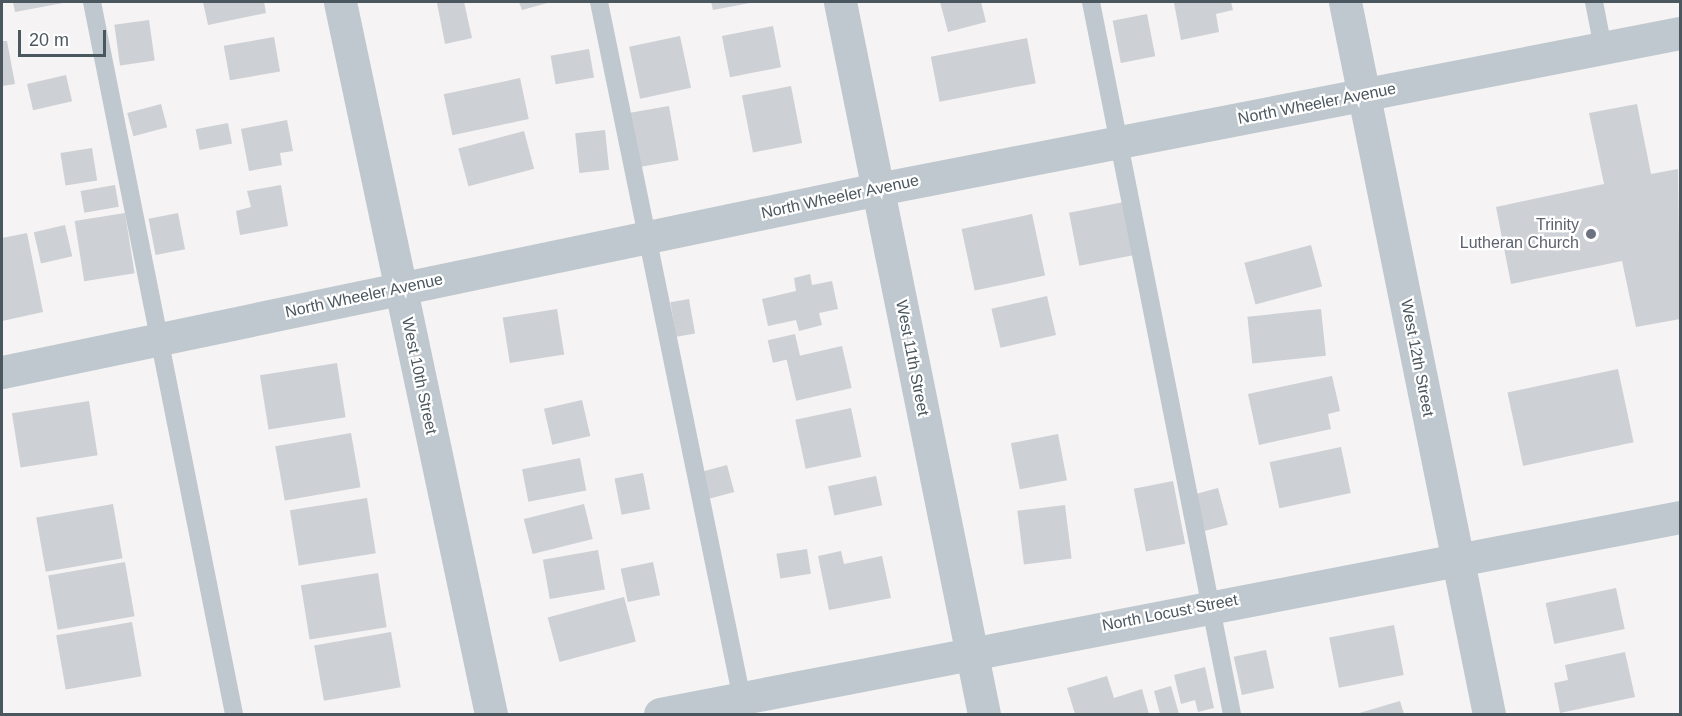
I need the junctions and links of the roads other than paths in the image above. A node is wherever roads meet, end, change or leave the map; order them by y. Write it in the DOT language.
graph roads {
  1 [pos="92,2"];
  2 [pos="340,2"];
  3 [pos="599,2"];
  4 [pos="840,2"];
  5 [pos="1091,2"];
  6 [pos="1345,2"];
  7 [pos="1594,2"];
  8 [pos="1680,33"];
  9 [pos="1603,48"];
  10 [pos="1364,94"];
  11 [pos="1119,142"];
  12 [pos="878,189"];
  13 [pos="647,237"];
  14 [pos="401,288"];
  15 [pos="163,338"];
  16 [pos="2,372"];
  17 [pos="1680,517"];
  18 [pos="1457,556"];
  19 [pos="1209,605"];
  20 [pos="971,652"];
  21 [pos="743,706"];
  22 [pos="234,714"];
  23 [pos="491,714"];
  24 [pos="660,714"];
  25 [pos="984,714"];
  26 [pos="1232,714"];
  27 [pos="1489,714"];
  1 -- 15 [label="lane"];
  2 -- 14 [label="street, West 10th Street"];
  3 -- 13 [label="lane"];
  4 -- 12 [label="street, West 11th Street"];
  5 -- 11 [label="lane"];
  6 -- 10 [label="street, West 12th Street"];
  7 -- 9 [label="lane"];
  8 -- 9 [label="street, North Wheeler Avenue"];
  9 -- 10 [label="street, North Wheeler Avenue"];
  10 -- 11 [label="street, North Wheeler Avenue"];
  10 -- 18 [label="street, West 12th Street"];
  11 -- 12 [label="street, North Wheeler Avenue"];
  11 -- 19 [label="lane"];
  12 -- 13 [label="street, North Wheeler Avenue"];
  12 -- 20 [label="street, West 11th Street"];
  13 -- 14 [label="street, North Wheeler Avenue"];
  13 -- 21 [label="lane"];
  14 -- 15 [label="street, North Wheeler Avenue"];
  14 -- 23 [label="street, West 10th Street"];
  15 -- 16 [label="street, North Wheeler Avenue"];
  15 -- 22 [label="lane"];
  17 -- 18 [label="street, North Locust Street"];
  18 -- 19 [label="street, North Locust Street"];
  18 -- 27 [label="street, West 12th Street"];
  19 -- 20 [label="street, North Locust Street"];
  19 -- 26 [label="lane"];
  20 -- 21 [label="street, North Locust Street"];
  20 -- 25 [label="street, West 11th Street"];
  21 -- 24 [label="street, North Locust Street"];
}
